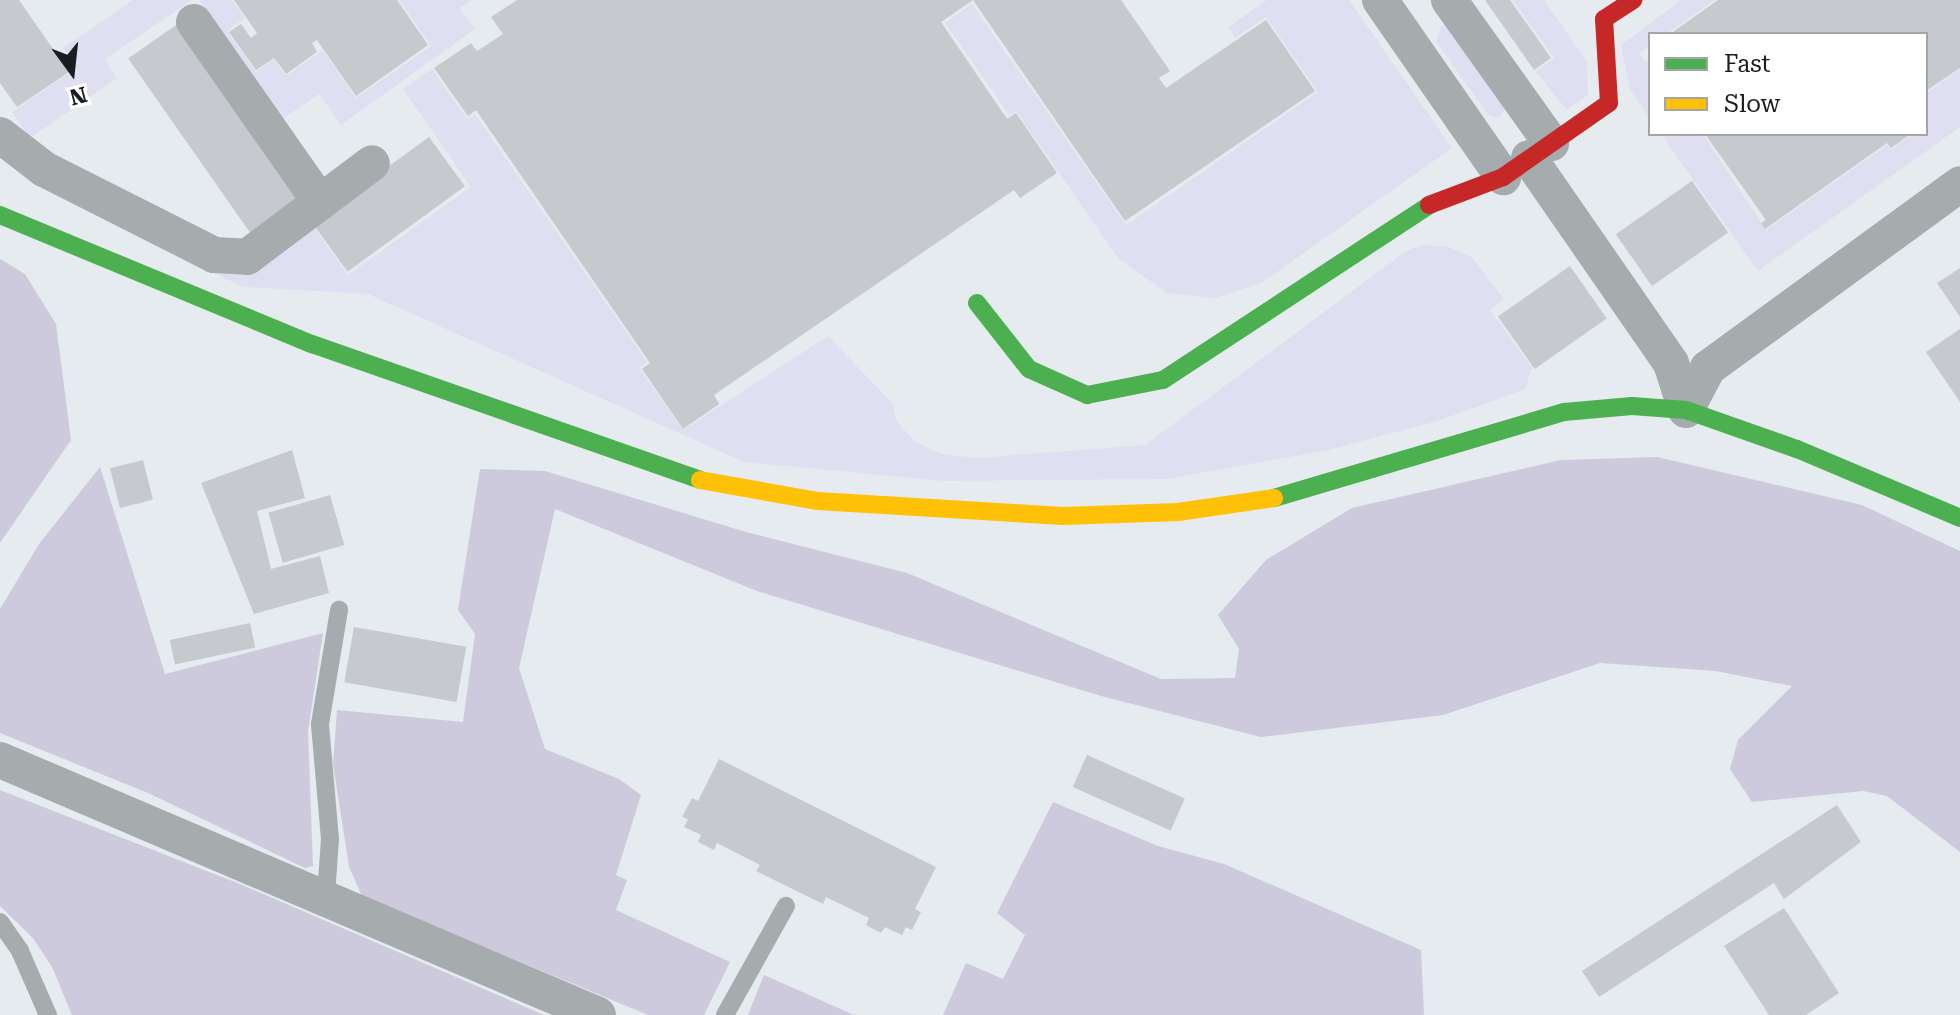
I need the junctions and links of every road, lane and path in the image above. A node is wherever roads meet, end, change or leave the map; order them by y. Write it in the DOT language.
graph roads {
  1 [pos="1380,0"];
  2 [pos="1450,2"];
  3 [pos="1609,6"];
  4 [pos="194,22"];
  5 [pos="1404,34"];
  6 [pos="0,135"];
  7 [pos="1528,159"];
  8 [pos="372,163"];
  9 [pos="1960,184"];
  10 [pos="320,202"];
  11 [pos="0,215"];
  12 [pos="977,303"];
  13 [pos="1671,363"];
  14 [pos="1708,368"];
  15 [pos="1686,410"];
  16 [pos="1960,518"];
  17 [pos="339,610"];
  18 [pos="0,760"];
  19 [pos="326,896"];
  20 [pos="786,906"];
  21 [pos="0,922"];
  22 [pos="48,1015"];
  23 [pos="598,1015"];
  24 [pos="725,1015"];
  1 -- 5 [label="street"];
  2 -- 5 [label="street"];
  2 -- 7 [label="street"];
  3 -- 7 [label="street"];
  4 -- 10 [label="street"];
  5 -- 7 [label="street"];
  6 -- 10 [label="street"];
  7 -- 12 [label="street"];
  7 -- 13 [label="street"];
  8 -- 10 [label="street"];
  9 -- 14 [label="street"];
  11 -- 15 [label="street"];
  13 -- 14 [label="street"];
  13 -- 15 [label="street"];
  14 -- 15 [label="street"];
  15 -- 16 [label="street"];
  17 -- 19 [label="lane"];
  18 -- 19 [label="street"];
  19 -- 23 [label="street"];
  20 -- 24 [label="lane"];
  21 -- 22 [label="lane"];
}
